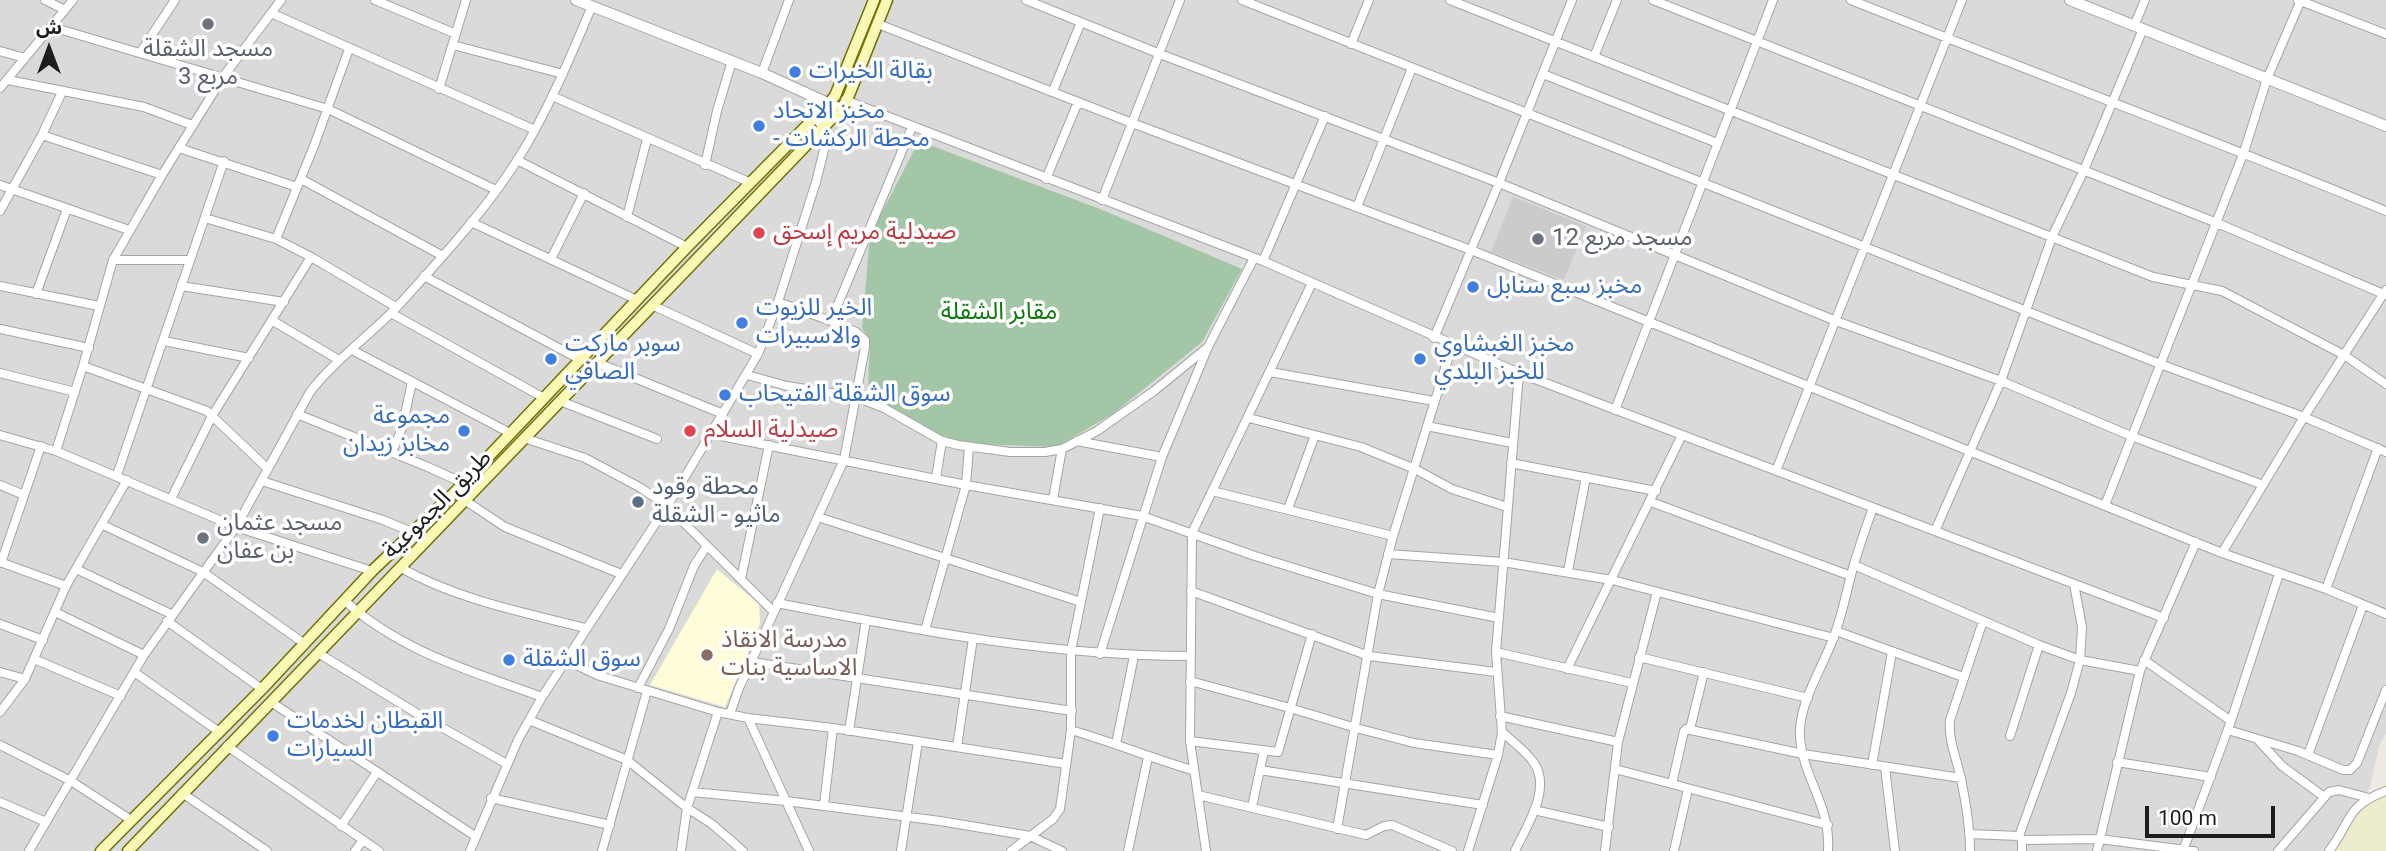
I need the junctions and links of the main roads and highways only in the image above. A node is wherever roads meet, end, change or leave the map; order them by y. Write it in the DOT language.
graph roads {
  1 [pos="874,0"];
  2 [pos="887,0"];
  3 [pos="101,851"];
  4 [pos="128,851"];
  1 -- 3 [label="main road, طريق الجموعية"];
  2 -- 4 [label="main road, طريق الجموعية"];
}
